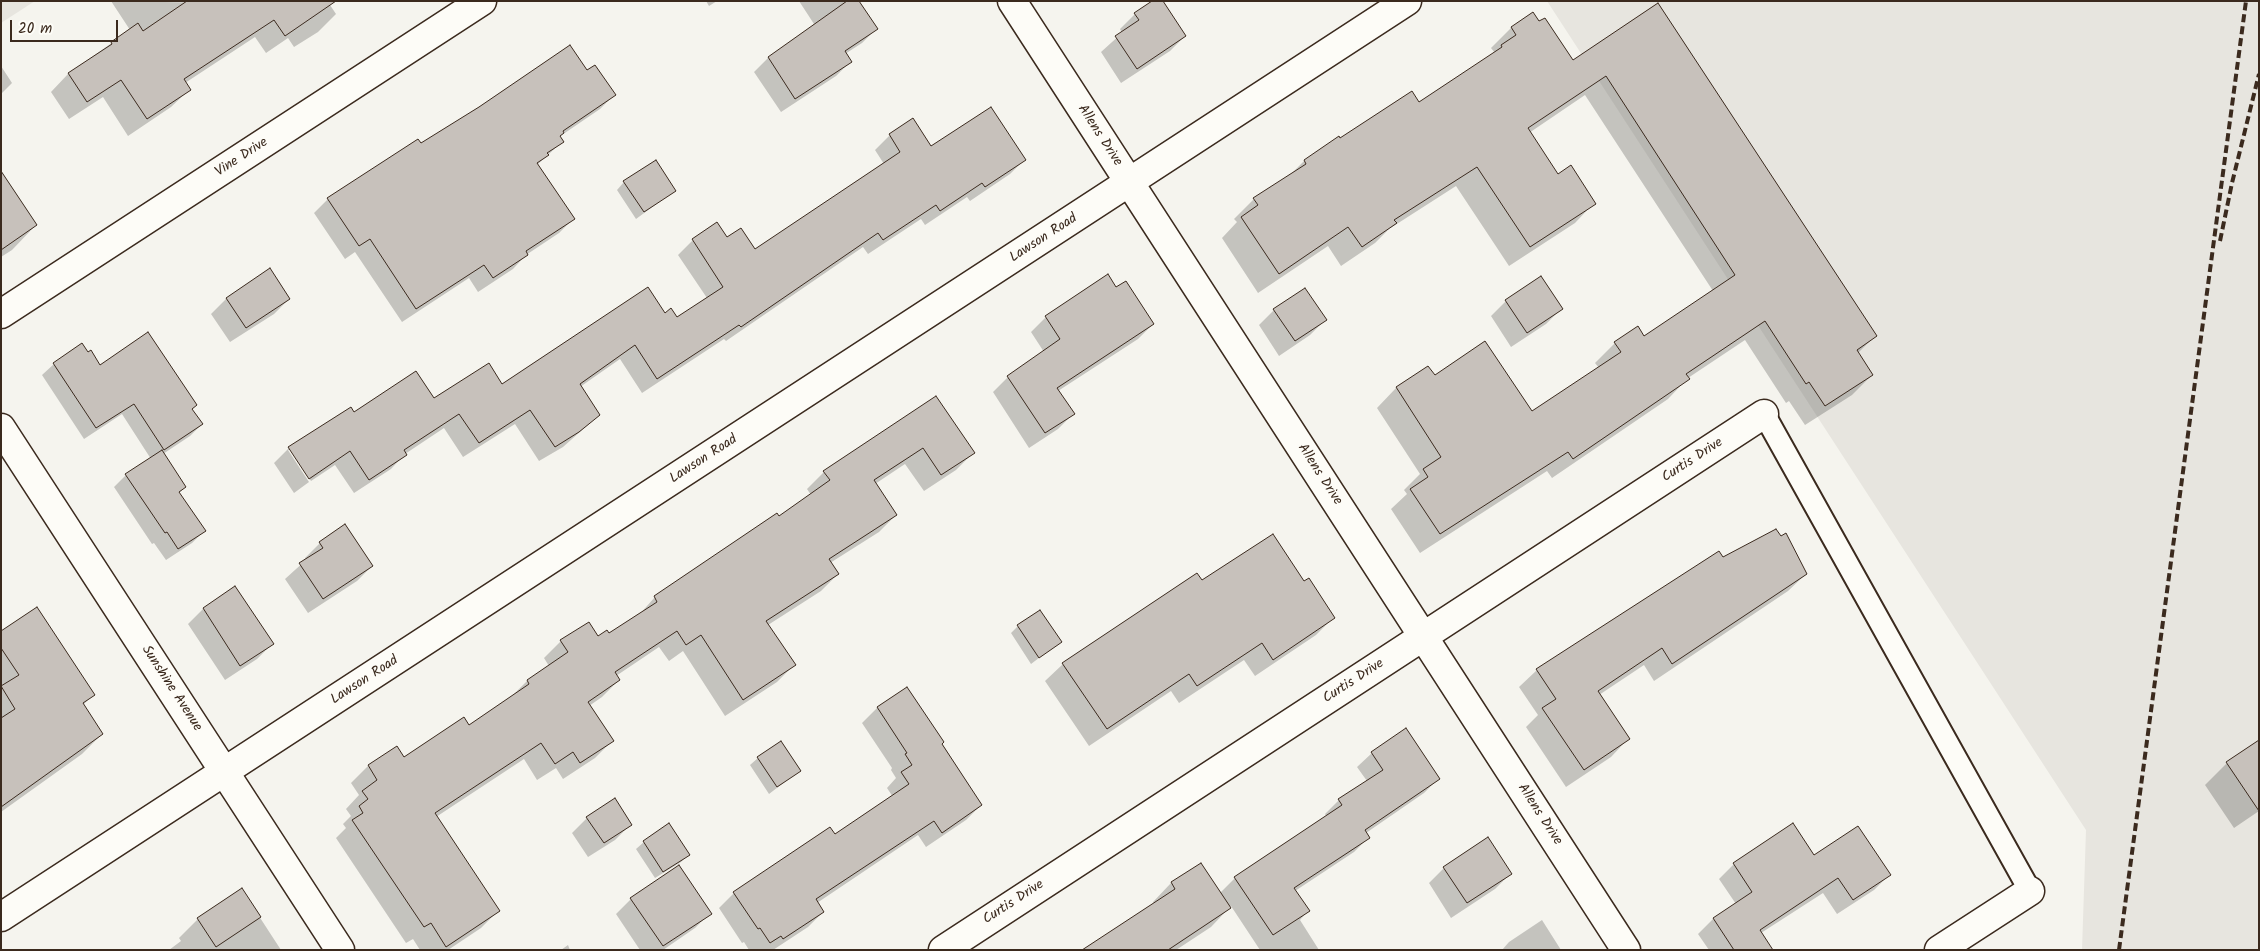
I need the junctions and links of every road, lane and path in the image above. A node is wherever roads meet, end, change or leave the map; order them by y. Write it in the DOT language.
graph roads {
  1 [pos="482,1"];
  2 [pos="1012,1"];
  3 [pos="1407,1"];
  4 [pos="1130,183"];
  5 [pos="1,314"];
  6 [pos="1764,414"];
  7 [pos="1,428"];
  8 [pos="1424,636"];
  9 [pos="224,772"];
  10 [pos="2030,891"];
  11 [pos="1,917"];
  12 [pos="340,950"];
  13 [pos="943,950"];
  14 [pos="1626,950"];
  15 [pos="1939,950"];
  1 -- 5 [label="street, Vine Drive"];
  2 -- 4 [label="street, Allens Drive"];
  3 -- 4 [label="street, Lawson Road"];
  4 -- 8 [label="street, Allens Drive"];
  4 -- 9 [label="street, Lawson Road"];
  6 -- 8 [label="street, Curtis Drive"];
  6 -- 10 [label="lane"];
  7 -- 9 [label="street, Sunshine Avenue"];
  8 -- 13 [label="street, Curtis Drive"];
  8 -- 14 [label="street, Allens Drive"];
  9 -- 11 [label="street, Lawson Road"];
  9 -- 12 [label="street, Sunshine Avenue"];
  10 -- 15 [label="street"];
}
